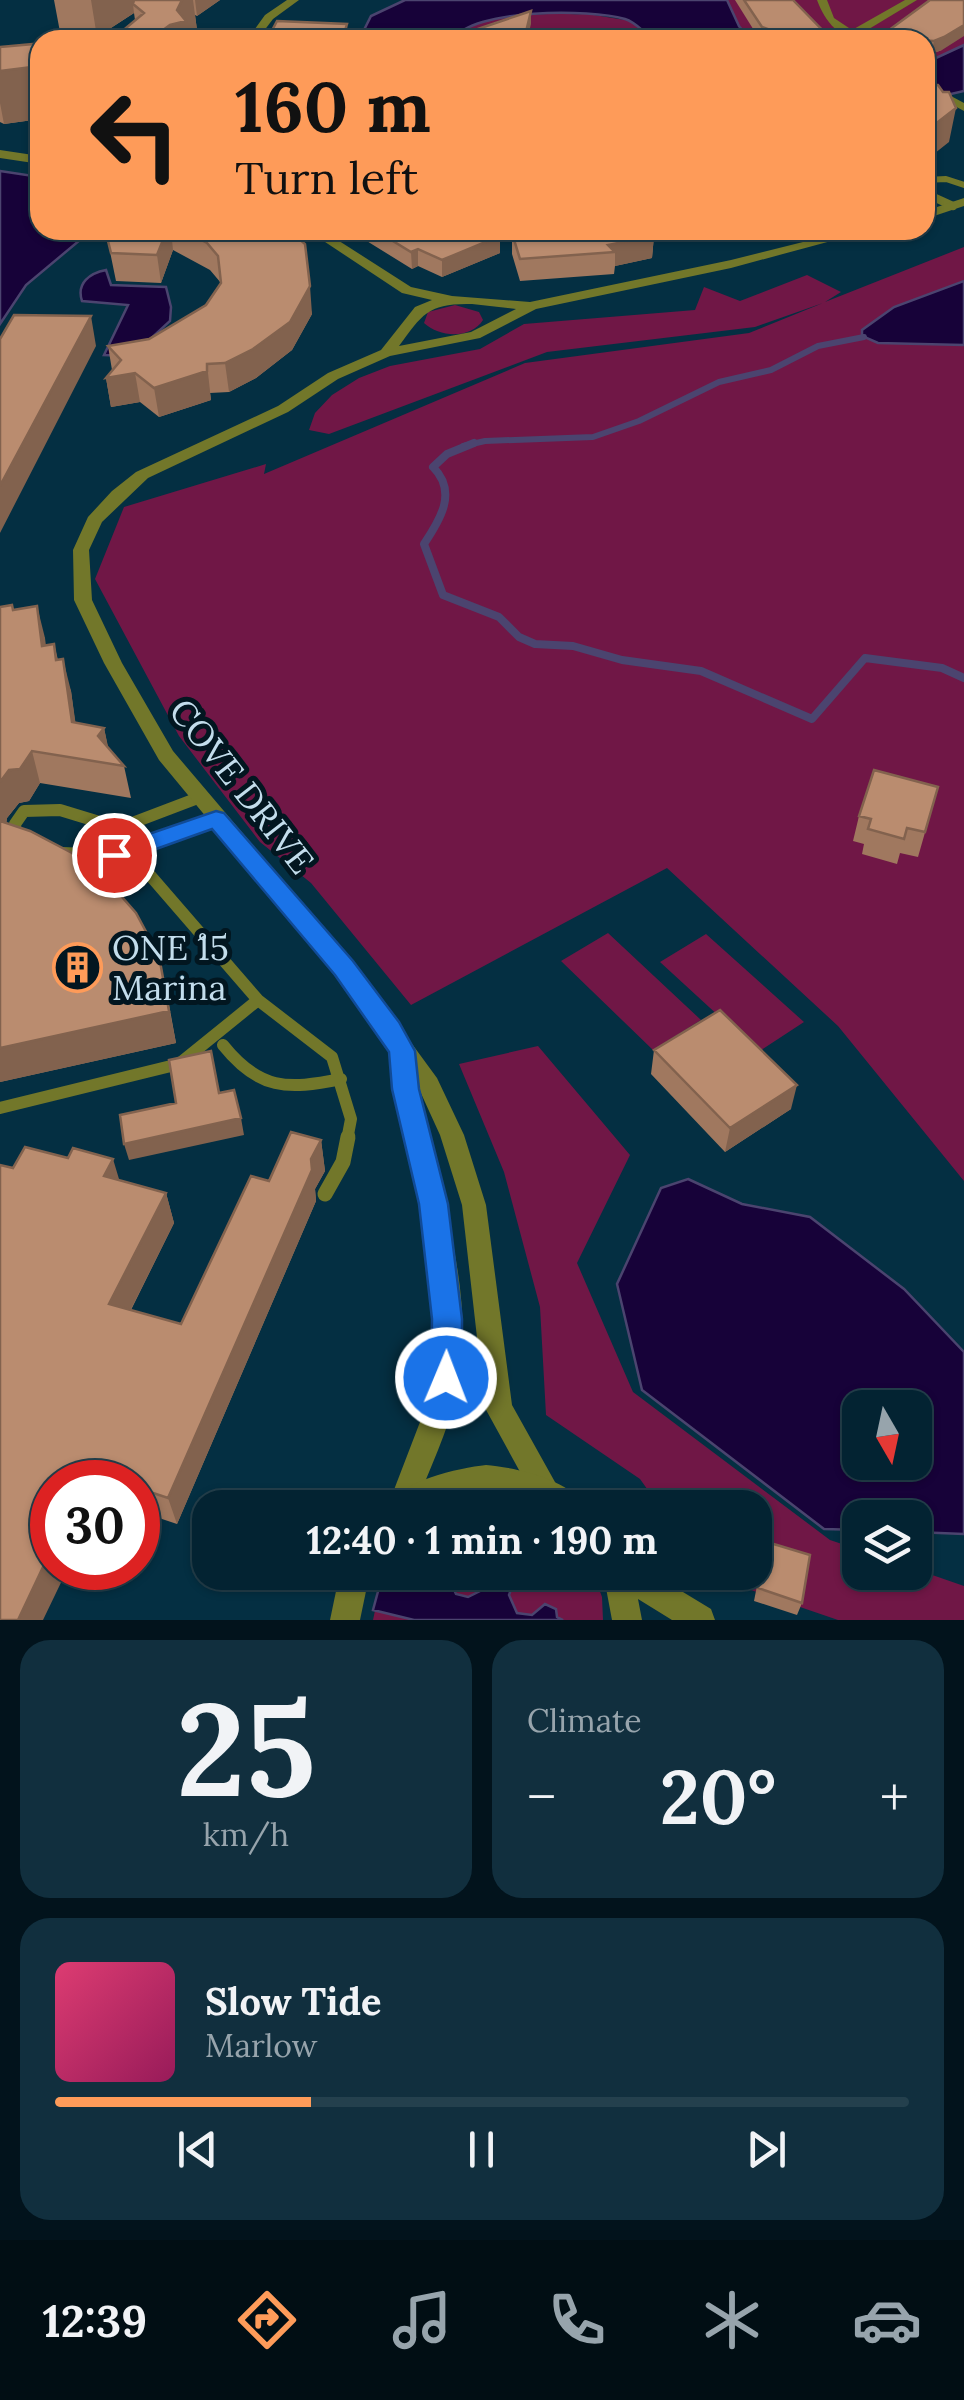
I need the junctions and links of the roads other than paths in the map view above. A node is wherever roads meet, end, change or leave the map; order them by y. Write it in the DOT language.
graph roads {
  1 [pos="294,0"];
  2 [pos="822,0"];
  3 [pos="912,0"];
  4 [pos="260,30"];
  5 [pos="845,30"];
  6 [pos="867,30"];
  7 [pos="935,91"];
  8 [pos="964,107"];
  9 [pos="0,154"];
  10 [pos="30,158"];
  11 [pos="935,180"];
  12 [pos="964,185"];
  13 [pos="328,240"];
  14 [pos="826,240"];
  15 [pos="406,290"];
  16 [pos="449,300"];
  17 [pos="475,302"];
  18 [pos="532,306"];
  19 [pos="414,317"];
  20 [pos="485,330"];
  21 [pos="448,338"];
  22 [pos="386,353"];
  23 [pos="198,798"];
  24 [pos="216,819"];
  25 [pos="30,847"];
  26 [pos="45,850"];
  27 [pos="129,850"];
  28 [pos="258,1000"];
  29 [pos="223,1045"];
  30 [pos="402,1051"];
  31 [pos="341,1079"];
  32 [pos="0,1108"];
  33 [pos="325,1194"];
  34 [pos="407,1490"];
  35 [pos="431,1490"];
  36 [pos="543,1490"];
  37 [pos="545,1490"];
  38 [pos="351,1590"];
  39 [pos="623,1590"];
  40 [pos="650,1590"];
  41 [pos="345,1620"];
  42 [pos="628,1620"];
  43 [pos="700,1620"];
  1 -- 4 [label="street"];
  2 -- 5 [label="street"];
  3 -- 6 [label="street"];
  7 -- 8 [label="street"];
  9 -- 10 [label="street"];
  11 -- 12 [label="lane"];
  13 -- 15 [label="street"];
  14 -- 18 [label="street, COVE DRIVE"];
  15 -- 16 [label="street"];
  15 -- 19 [label="street"];
  16 -- 17 [label="street, COVE DRIVE"];
  16 -- 19 [label="street, COVE DRIVE"];
  17 -- 18 [label="street, COVE DRIVE"];
  17 -- 20 [label="street"];
  18 -- 20 [label="street, COVE DRIVE"];
  19 -- 21 [label="street"];
  19 -- 22 [label="street, COVE DRIVE"];
  20 -- 21 [label="street, COVE DRIVE"];
  21 -- 22 [label="street, COVE DRIVE"];
  22 -- 23 [label="street, COVE DRIVE"];
  23 -- 24 [label="street, COVE DRIVE"];
  23 -- 25 [label="lane"];
  24 -- 27 [label="lane"];
  24 -- 30 [label="street, COVE DRIVE"];
  26 -- 27 [label="lane"];
  27 -- 28 [label="lane"];
  28 -- 31 [label="lane"];
  28 -- 32 [label="lane"];
  29 -- 31 [label="lane"];
  30 -- 34 [label="street, COVE DRIVE"];
  30 -- 37 [label="street, COVE DRIVE"];
  31 -- 33 [label="lane"];
  35 -- 36 [label="street"];
  38 -- 41 [label="street"];
  39 -- 42 [label="street"];
  40 -- 43 [label="street"];
}
